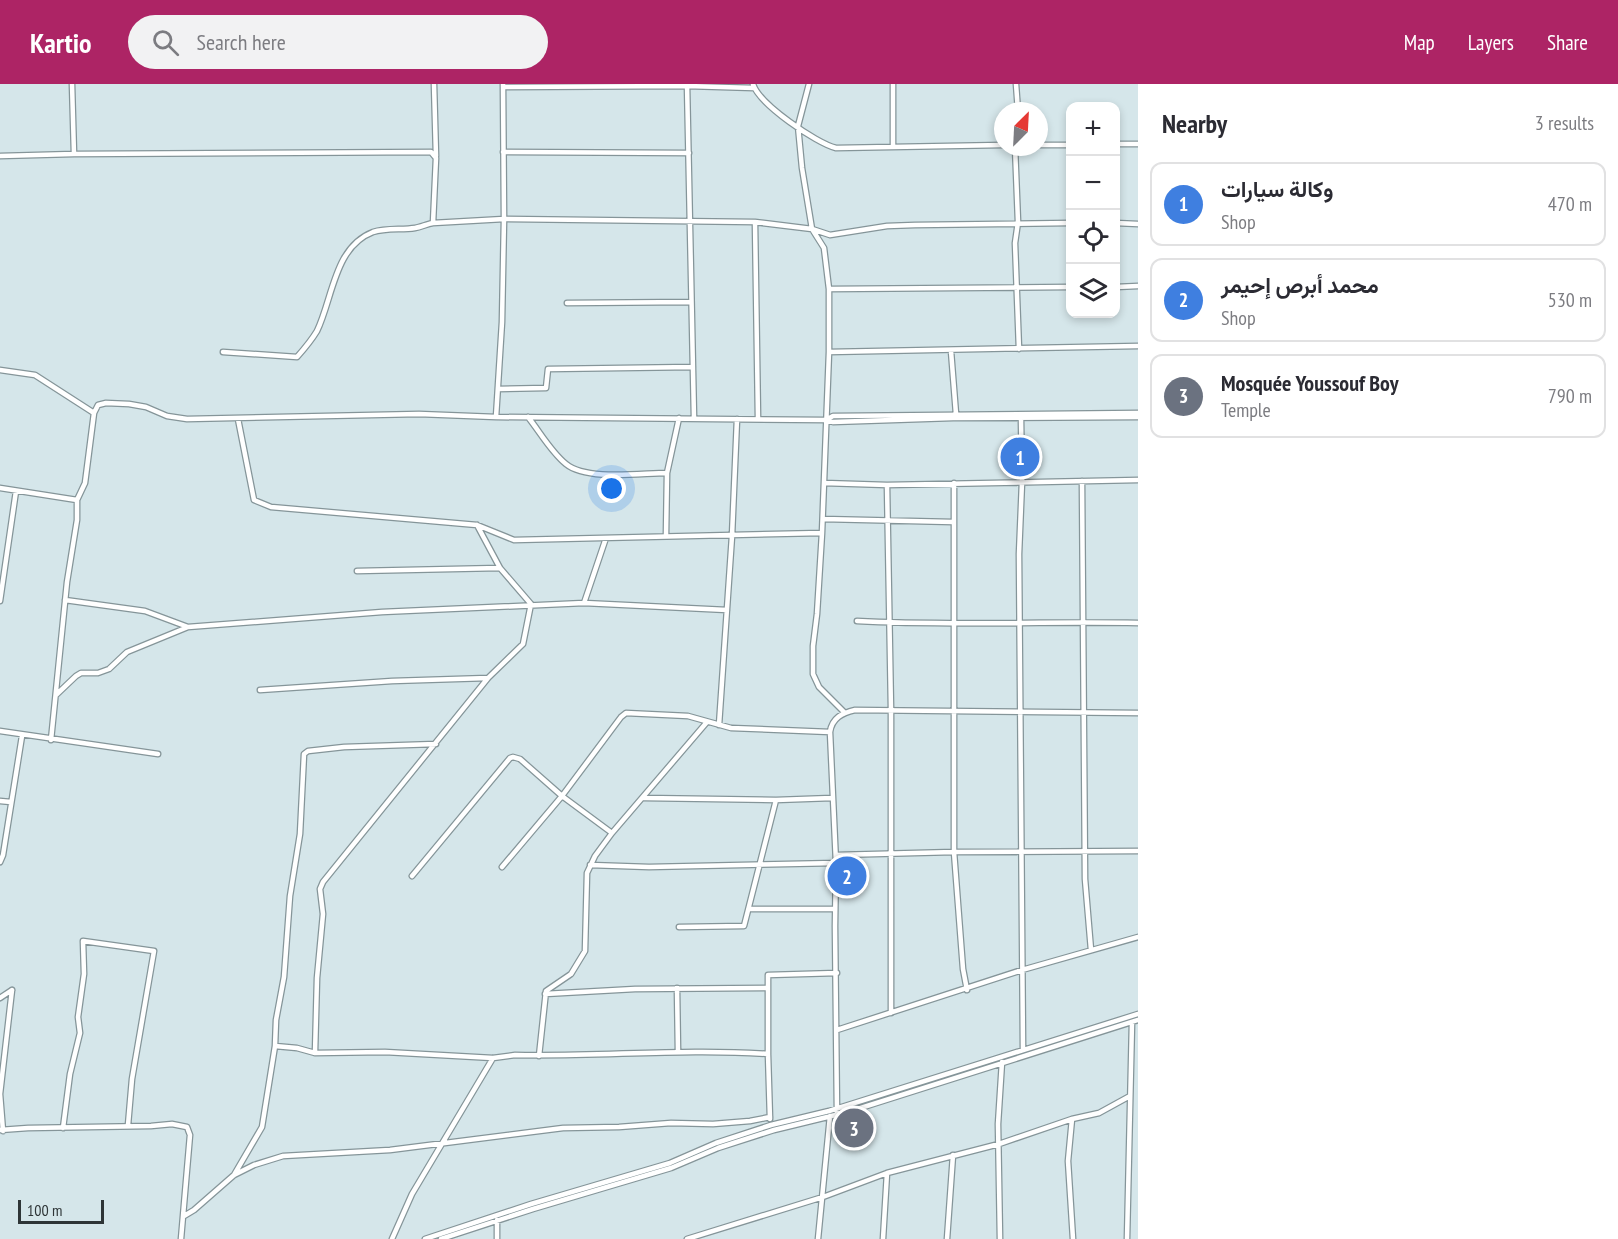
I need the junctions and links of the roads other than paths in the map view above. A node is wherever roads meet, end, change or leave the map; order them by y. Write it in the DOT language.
graph roads {
  1 [pos="72,84"];
  2 [pos="435,84"];
  3 [pos="809,84"];
  4 [pos="893,84"];
  5 [pos="1017,84"];
  6 [pos="687,85"];
  7 [pos="503,86"];
  8 [pos="754,86"];
  9 [pos="1018,102"];
  10 [pos="798,126"];
  11 [pos="1120,144"];
  12 [pos="1138,144"];
  13 [pos="994,145"];
  14 [pos="1048,145"];
  15 [pos="1066,145"];
  16 [pos="893,146"];
  17 [pos="504,152"];
  18 [pos="688,153"];
  19 [pos="74,154"];
  20 [pos="0,156"];
  21 [pos="1015,156"];
  22 [pos="436,158"];
  23 [pos="504,219"];
  24 [pos="689,222"];
  25 [pos="755,222"];
  26 [pos="1018,222"];
  27 [pos="433,223"];
  28 [pos="1066,223"];
  29 [pos="1120,223"];
  30 [pos="1138,224"];
  31 [pos="812,229"];
  32 [pos="1138,286"];
  33 [pos="1066,287"];
  34 [pos="1120,287"];
  35 [pos="1017,288"];
  36 [pos="829,289"];
  37 [pos="691,302"];
  38 [pos="567,303"];
  39 [pos="1138,345"];
  40 [pos="1019,349"];
  41 [pos="951,351"];
  42 [pos="223,352"];
  43 [pos="829,352"];
  44 [pos="693,367"];
  45 [pos="0,370"];
  46 [pos="498,389"];
  47 [pos="94,413"];
  48 [pos="956,414"];
  49 [pos="1138,415"];
  50 [pos="496,417"];
  51 [pos="528,417"];
  52 [pos="679,418"];
  53 [pos="694,418"];
  54 [pos="736,418"];
  55 [pos="1021,418"];
  56 [pos="238,419"];
  57 [pos="758,419"];
  58 [pos="826,420"];
  59 [pos="667,473"];
  60 [pos="1138,480"];
  61 [pos="1082,481"];
  62 [pos="1022,482"];
  63 [pos="824,483"];
  64 [pos="954,483"];
  65 [pos="887,485"];
  66 [pos="0,488"];
  67 [pos="16,491"];
  68 [pos="77,500"];
  69 [pos="822,519"];
  70 [pos="888,520"];
  71 [pos="953,522"];
  72 [pos="477,525"];
  73 [pos="822,533"];
  74 [pos="666,536"];
  75 [pos="732,536"];
  76 [pos="606,538"];
  77 [pos="500,568"];
  78 [pos="357,572"];
  79 [pos="0,600"];
  80 [pos="65,600"];
  81 [pos="584,603"];
  82 [pos="531,604"];
  83 [pos="727,610"];
  84 [pos="857,621"];
  85 [pos="1082,621"];
  86 [pos="1020,622"];
  87 [pos="890,623"];
  88 [pos="953,623"];
  89 [pos="1138,623"];
  90 [pos="188,627"];
  91 [pos="488,678"];
  92 [pos="261,690"];
  93 [pos="56,695"];
  94 [pos="891,710"];
  95 [pos="953,711"];
  96 [pos="844,712"];
  97 [pos="1021,712"];
  98 [pos="1085,712"];
  99 [pos="1138,713"];
  100 [pos="707,722"];
  101 [pos="719,725"];
  102 [pos="0,731"];
  103 [pos="830,732"];
  104 [pos="22,736"];
  105 [pos="51,740"];
  106 [pos="436,744"];
  107 [pos="158,754"];
  108 [pos="562,796"];
  109 [pos="644,798"];
  110 [pos="832,798"];
  111 [pos="776,800"];
  112 [pos="0,801"];
  113 [pos="10,802"];
  114 [pos="612,833"];
  115 [pos="1086,851"];
  116 [pos="1138,851"];
  117 [pos="954,852"];
  118 [pos="1022,852"];
  119 [pos="890,853"];
  120 [pos="836,855"];
  121 [pos="0,862"];
  122 [pos="761,863"];
  123 [pos="836,863"];
  124 [pos="590,865"];
  125 [pos="502,867"];
  126 [pos="411,876"];
  127 [pos="749,909"];
  128 [pos="835,909"];
  129 [pos="679,927"];
  130 [pos="1138,937"];
  131 [pos="1091,950"];
  132 [pos="1022,970"];
  133 [pos="837,973"];
  134 [pos="676,988"];
  135 [pos="767,988"];
  136 [pos="967,990"];
  137 [pos="545,994"];
  138 [pos="0,998"];
  139 [pos="891,1013"];
  140 [pos="1138,1014"];
  141 [pos="1138,1020"];
  142 [pos="1132,1022"];
  143 [pos="837,1030"];
  144 [pos="275,1046"];
  145 [pos="1023,1050"];
  146 [pos="678,1052"];
  147 [pos="315,1053"];
  148 [pos="768,1054"];
  149 [pos="539,1056"];
  150 [pos="493,1058"];
  151 [pos="1002,1062"];
  152 [pos="1130,1095"];
  153 [pos="837,1112"];
  154 [pos="830,1116"];
  155 [pos="770,1117"];
  156 [pos="1072,1119"];
  157 [pos="128,1125"];
  158 [pos="771,1125"];
  159 [pos="63,1128"];
  160 [pos="2,1131"];
  161 [pos="441,1142"];
  162 [pos="999,1144"];
  163 [pos="953,1155"];
  164 [pos="887,1173"];
  165 [pos="234,1175"];
  166 [pos="823,1197"];
  167 [pos="184,1216"];
  168 [pos="497,1220"];
  169 [pos="695,1238"];
  170 [pos="182,1239"];
  171 [pos="392,1239"];
  172 [pos="424,1239"];
  173 [pos="441,1239"];
  174 [pos="496,1239"];
  175 [pos="687,1239"];
  176 [pos="818,1239"];
  177 [pos="883,1239"];
  178 [pos="947,1239"];
  179 [pos="999,1239"];
  180 [pos="1072,1239"];
  181 [pos="1127,1239"];
  1 -- 19 [label="street"];
  2 -- 22 [label="street"];
  3 -- 10 [label="street"];
  4 -- 16 [label="street"];
  5 -- 9 [label="street"];
  6 -- 7 [label="street"];
  6 -- 8 [label="street"];
  6 -- 18 [label="street"];
  7 -- 17 [label="street"];
  8 -- 10 [label="street"];
  10 -- 16 [label="street"];
  10 -- 31 [label="street"];
  11 -- 12 [label="street"];
  13 -- 16 [label="street"];
  14 -- 15 [label="street"];
  17 -- 18 [label="street"];
  17 -- 23 [label="street"];
  18 -- 24 [label="street"];
  19 -- 20 [label="street"];
  19 -- 22 [label="street"];
  21 -- 26 [label="street"];
  22 -- 27 [label="street"];
  23 -- 24 [label="street"];
  23 -- 27 [label="street"];
  23 -- 46 [label="street"];
  24 -- 25 [label="street"];
  24 -- 37 [label="street"];
  25 -- 31 [label="street"];
  25 -- 57 [label="street"];
  26 -- 28 [label="street"];
  26 -- 31 [label="street"];
  26 -- 35 [label="street"];
  27 -- 42 [label="street"];
  29 -- 30 [label="street"];
  31 -- 36 [label="street"];
  32 -- 34 [label="street"];
  33 -- 35 [label="street"];
  35 -- 36 [label="street"];
  35 -- 40 [label="street"];
  36 -- 43 [label="street"];
  37 -- 38 [label="street"];
  37 -- 44 [label="street"];
  39 -- 40 [label="street"];
  40 -- 41 [label="street"];
  41 -- 43 [label="street"];
  41 -- 48 [label="street"];
  43 -- 58 [label="street"];
  44 -- 46 [label="street"];
  44 -- 53 [label="street"];
  45 -- 47 [label="street"];
  46 -- 50 [label="street"];
  47 -- 56 [label="street"];
  47 -- 68 [label="street"];
  48 -- 49 [label="street"];
  48 -- 58 [label="street"];
  49 -- 55 [label="street"];
  50 -- 51 [label="street"];
  50 -- 56 [label="street"];
  51 -- 52 [label="street"];
  51 -- 59 [label="street"];
  52 -- 53 [label="street"];
  52 -- 59 [label="street"];
  53 -- 54 [label="street"];
  54 -- 57 [label="street"];
  54 -- 75 [label="street"];
  55 -- 58 [label="street"];
  55 -- 62 [label="street"];
  56 -- 72 [label="street"];
  57 -- 58 [label="street"];
  58 -- 63 [label="street"];
  59 -- 74 [label="street"];
  60 -- 61 [label="street"];
  61 -- 62 [label="street"];
  61 -- 85 [label="street"];
  62 -- 64 [label="street"];
  62 -- 86 [label="street"];
  63 -- 65 [label="street"];
  63 -- 69 [label="street"];
  64 -- 65 [label="street"];
  64 -- 71 [label="street"];
  65 -- 70 [label="street"];
  66 -- 67 [label="street"];
  67 -- 68 [label="street"];
  67 -- 79 [label="street"];
  68 -- 80 [label="street"];
  69 -- 70 [label="street"];
  69 -- 73 [label="street"];
  70 -- 71 [label="street"];
  70 -- 87 [label="street"];
  71 -- 88 [label="street"];
  72 -- 76 [label="street"];
  72 -- 77 [label="street"];
  73 -- 75 [label="street"];
  73 -- 96 [label="street"];
  74 -- 75 [label="street"];
  74 -- 76 [label="street"];
  75 -- 83 [label="street"];
  76 -- 81 [label="street"];
  77 -- 78 [label="street"];
  77 -- 82 [label="street"];
  80 -- 90 [label="street"];
  80 -- 93 [label="street"];
  81 -- 82 [label="street"];
  81 -- 83 [label="street"];
  82 -- 90 [label="street"];
  82 -- 91 [label="street"];
  83 -- 101 [label="street"];
  84 -- 87 [label="street"];
  85 -- 86 [label="street"];
  85 -- 89 [label="street"];
  85 -- 98 [label="street"];
  86 -- 88 [label="street"];
  86 -- 97 [label="street"];
  87 -- 88 [label="street"];
  87 -- 94 [label="street"];
  88 -- 95 [label="street"];
  90 -- 93 [label="street"];
  91 -- 92 [label="street"];
  91 -- 106 [label="street"];
  93 -- 105 [label="street"];
  94 -- 95 [label="street"];
  94 -- 96 [label="street"];
  94 -- 119 [label="street"];
  95 -- 97 [label="street"];
  95 -- 117 [label="street"];
  96 -- 103 [label="street"];
  97 -- 98 [label="street"];
  97 -- 118 [label="street"];
  98 -- 99 [label="street"];
  98 -- 115 [label="street"];
  100 -- 101 [label="street"];
  100 -- 108 [label="street"];
  100 -- 109 [label="street"];
  101 -- 103 [label="street"];
  102 -- 104 [label="street"];
  103 -- 110 [label="street"];
  104 -- 105 [label="street"];
  104 -- 113 [label="street"];
  105 -- 107 [label="street"];
  106 -- 144 [label="street"];
  106 -- 147 [label="street"];
  108 -- 114 [label="street"];
  108 -- 125 [label="street"];
  108 -- 126 [label="street"];
  109 -- 111 [label="street"];
  109 -- 114 [label="street"];
  110 -- 111 [label="street"];
  110 -- 120 [label="street"];
  111 -- 122 [label="street"];
  112 -- 113 [label="street"];
  113 -- 121 [label="street"];
  114 -- 124 [label="street"];
  115 -- 116 [label="street"];
  115 -- 118 [label="street"];
  115 -- 131 [label="street"];
  117 -- 118 [label="street"];
  117 -- 119 [label="street"];
  117 -- 136 [label="street"];
  118 -- 132 [label="street"];
  119 -- 120 [label="street"];
  119 -- 139 [label="street"];
  120 -- 123 [label="street"];
  122 -- 123 [label="street"];
  122 -- 124 [label="street"];
  122 -- 127 [label="street"];
  123 -- 128 [label="street"];
  124 -- 137 [label="street"];
  127 -- 128 [label="street"];
  127 -- 129 [label="street"];
  128 -- 133 [label="street"];
  130 -- 131 [label="street"];
  131 -- 132 [label="street"];
  132 -- 136 [label="street"];
  132 -- 145 [label="street"];
  133 -- 135 [label="street"];
  133 -- 143 [label="street"];
  134 -- 135 [label="street"];
  134 -- 137 [label="street"];
  134 -- 146 [label="street"];
  135 -- 148 [label="street"];
  136 -- 139 [label="street"];
  137 -- 149 [label="street"];
  138 -- 160 [label="street"];
  139 -- 143 [label="street"];
  140 -- 145 [label="street"];
  141 -- 142 [label="street"];
  142 -- 151 [label="street"];
  142 -- 152 [label="street"];
  143 -- 153 [label="street"];
  144 -- 147 [label="street"];
  144 -- 165 [label="street"];
  145 -- 153 [label="street"];
  146 -- 148 [label="street"];
  146 -- 149 [label="street"];
  147 -- 150 [label="street"];
  148 -- 155 [label="street"];
  149 -- 150 [label="street"];
  150 -- 161 [label="street"];
  151 -- 153 [label="street"];
  151 -- 162 [label="street"];
  152 -- 156 [label="street"];
  152 -- 181 [label="street"];
  153 -- 154 [label="street"];
  153 -- 158 [label="street"];
  154 -- 166 [label="street"];
  154 -- 168 [label="street"];
  155 -- 158 [label="street"];
  155 -- 161 [label="street"];
  156 -- 162 [label="street"];
  156 -- 180 [label="street"];
  157 -- 159 [label="street"];
  157 -- 159 [label="street"];
  157 -- 167 [label="street"];
  158 -- 172 [label="street"];
  159 -- 160 [label="street"];
  161 -- 165 [label="street"];
  161 -- 171 [label="street"];
  162 -- 163 [label="street"];
  162 -- 179 [label="street"];
  163 -- 164 [label="street"];
  163 -- 178 [label="street"];
  164 -- 166 [label="street"];
  164 -- 177 [label="street"];
  165 -- 167 [label="street"];
  166 -- 169 [label="street"];
  166 -- 176 [label="street"];
  167 -- 170 [label="street"];
  168 -- 173 [label="street"];
  168 -- 174 [label="street"];
  169 -- 175 [label="street"];
}
